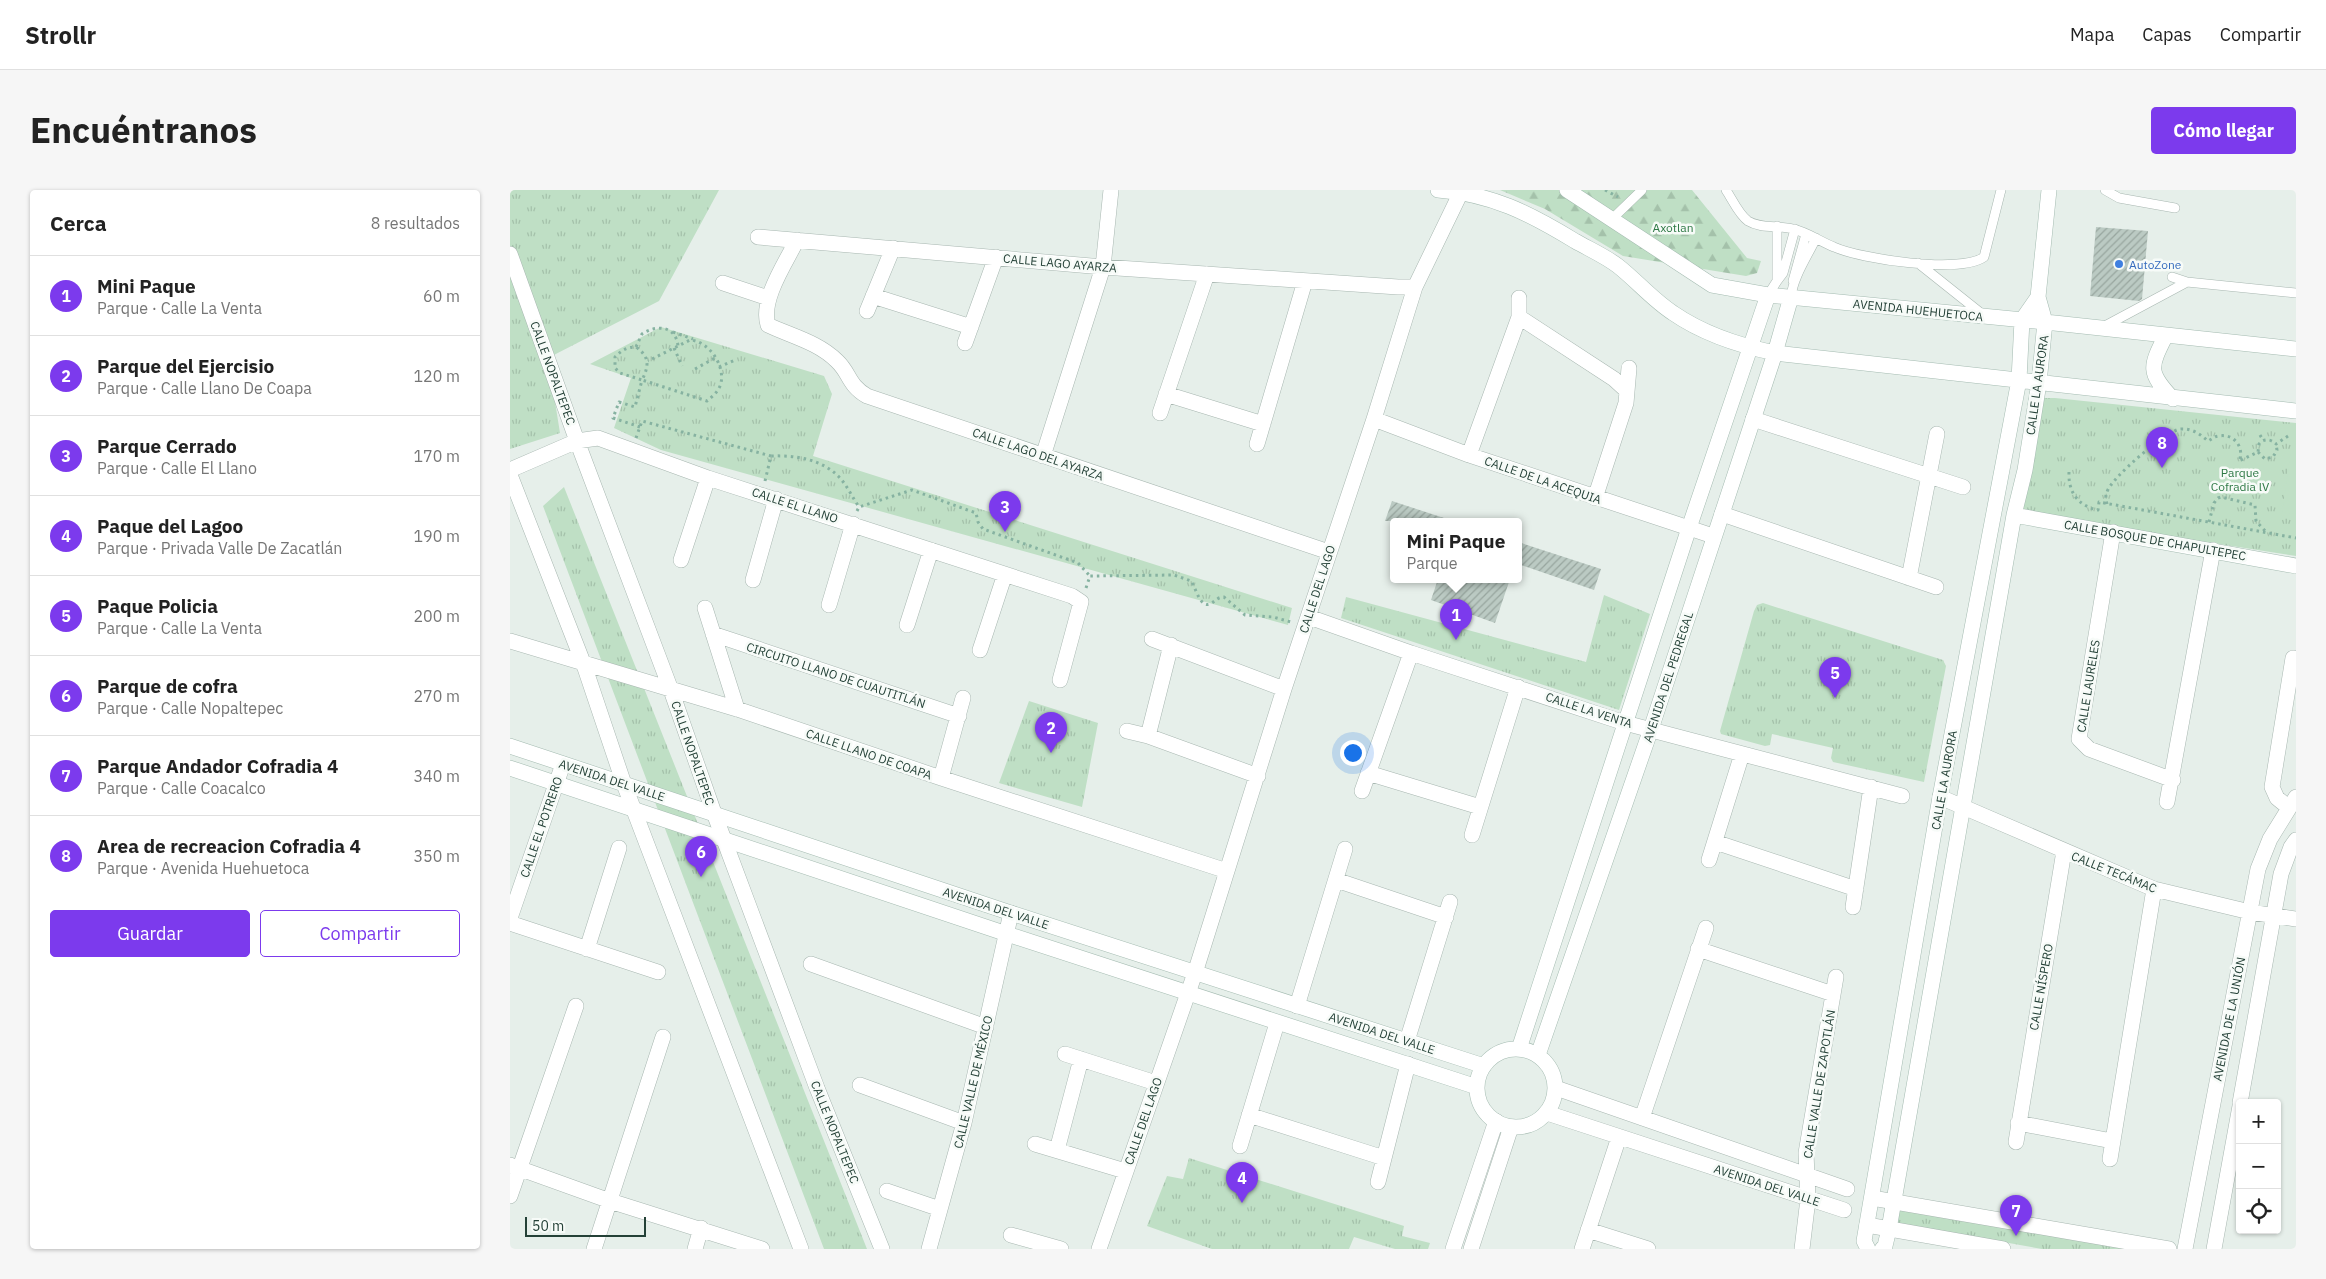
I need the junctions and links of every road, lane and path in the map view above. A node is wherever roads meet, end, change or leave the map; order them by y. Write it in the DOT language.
graph roads {
  1 [pos="1111,190"];
  2 [pos="1438,190"];
  3 [pos="1567,190"];
  4 [pos="1642,190"];
  5 [pos="1726,190"];
  6 [pos="2001,190"];
  7 [pos="2049,190"];
  8 [pos="2105,190"];
  9 [pos="1461,191"];
  10 [pos="2175,208"];
  11 [pos="1612,219"];
  12 [pos="1777,226"];
  13 [pos="1794,229"];
  14 [pos="1806,234"];
  15 [pos="758,237"];
  16 [pos="1816,238"];
  17 [pos="797,240"];
  18 [pos="893,248"];
  19 [pos="510,254"];
  20 [pos="996,257"];
  21 [pos="1918,263"];
  22 [pos="1103,267"];
  23 [pos="1207,274"];
  24 [pos="2172,277"];
  25 [pos="1305,281"];
  26 [pos="1777,281"];
  27 [pos="723,282"];
  28 [pos="2187,282"];
  29 [pos="1415,287"];
  30 [pos="1792,290"];
  31 [pos="2296,294"];
  32 [pos="1768,295"];
  33 [pos="873,296"];
  34 [pos="2038,297"];
  35 [pos="768,298"];
  36 [pos="1518,298"];
  37 [pos="866,311"];
  38 [pos="1519,317"];
  39 [pos="1986,317"];
  40 [pos="2022,320"];
  41 [pos="2045,322"];
  42 [pos="971,326"];
  43 [pos="2099,329"];
  44 [pos="673,332"];
  45 [pos="2166,335"];
  46 [pos="697,340"];
  47 [pos="965,343"];
  48 [pos="636,347"];
  49 [pos="676,347"];
  50 [pos="1751,348"];
  51 [pos="2296,349"];
  52 [pos="1775,353"];
  53 [pos="715,358"];
  54 [pos="735,360"];
  55 [pos="648,361"];
  56 [pos="682,366"];
  57 [pos="719,367"];
  58 [pos="1629,368"];
  59 [pos="695,370"];
  60 [pos="642,380"];
  61 [pos="2019,380"];
  62 [pos="2039,383"];
  63 [pos="1626,390"];
  64 [pos="1166,394"];
  65 [pos="2173,399"];
  66 [pos="2296,411"];
  67 [pos="1160,413"];
  68 [pos="1753,418"];
  69 [pos="1374,419"];
  70 [pos="1263,424"];
  71 [pos="640,427"];
  72 [pos="1937,434"];
  73 [pos="2260,435"];
  74 [pos="2288,436"];
  75 [pos="2263,440"];
  76 [pos="577,441"];
  77 [pos="1257,444"];
  78 [pos="2276,444"];
  79 [pos="632,450"];
  80 [pos="2258,452"];
  81 [pos="1469,455"];
  82 [pos="772,456"];
  83 [pos="1043,456"];
  84 [pos="510,470"];
  85 [pos="2069,472"];
  86 [pos="510,475"];
  87 [pos="1930,475"];
  88 [pos="708,478"];
  89 [pos="765,482"];
  90 [pos="1963,487"];
  91 [pos="1595,498"];
  92 [pos="776,499"];
  93 [pos="2107,504"];
  94 [pos="859,507"];
  95 [pos="1722,514"];
  96 [pos="2014,515"];
  97 [pos="2210,522"];
  98 [pos="853,524"];
  99 [pos="1688,528"];
  100 [pos="2113,532"];
  101 [pos="2266,532"];
  102 [pos="1713,536"];
  103 [pos="2296,538"];
  104 [pos="931,550"];
  105 [pos="2212,550"];
  106 [pos="1329,552"];
  107 [pos="680,560"];
  108 [pos="2296,566"];
  109 [pos="1005,574"];
  110 [pos="1090,576"];
  111 [pos="1909,578"];
  112 [pos="753,580"];
  113 [pos="1936,587"];
  114 [pos="1081,602"];
  115 [pos="829,605"];
  116 [pos="705,608"];
  117 [pos="1307,621"];
  118 [pos="907,625"];
  119 [pos="713,634"];
  120 [pos="1152,639"];
  121 [pos="510,641"];
  122 [pos="1172,645"];
  123 [pos="980,650"];
  124 [pos="1411,653"];
  125 [pos="2293,658"];
  126 [pos="584,664"];
  127 [pos="2293,677"];
  128 [pos="1060,680"];
  129 [pos="1518,686"];
  130 [pos="1284,689"];
  131 [pos="671,690"];
  132 [pos="963,698"];
  133 [pos="737,709"];
  134 [pos="959,716"];
  135 [pos="1625,723"];
  136 [pos="1651,729"];
  137 [pos="1127,731"];
  138 [pos="1148,736"];
  139 [pos="510,746"];
  140 [pos="1742,754"];
  141 [pos="563,764"];
  142 [pos="510,768"];
  143 [pos="1368,773"];
  144 [pos="1258,776"];
  145 [pos="941,778"];
  146 [pos="2173,780"];
  147 [pos="557,783"];
  148 [pos="624,784"];
  149 [pos="1870,787"];
  150 [pos="1362,791"];
  151 [pos="1902,796"];
  152 [pos="1940,797"];
  153 [pos="2167,802"];
  154 [pos="2292,802"];
  155 [pos="1480,807"];
  156 [pos="1962,807"];
  157 [pos="634,809"];
  158 [pos="714,813"];
  159 [pos="1472,836"];
  160 [pos="726,840"];
  161 [pos="2296,840"];
  162 [pos="1716,842"];
  163 [pos="619,848"];
  164 [pos="1345,849"];
  165 [pos="2064,851"];
  166 [pos="1709,860"];
  167 [pos="1227,871"];
  168 [pos="1336,880"];
  169 [pos="1856,889"];
  170 [pos="2154,889"];
  171 [pos="1450,902"];
  172 [pos="1854,907"];
  173 [pos="2250,912"];
  174 [pos="1011,913"];
  175 [pos="2274,915"];
  176 [pos="1446,917"];
  177 [pos="510,918"];
  178 [pos="2296,919"];
  179 [pos="510,923"];
  180 [pos="1706,928"];
  181 [pos="1007,934"];
  182 [pos="587,949"];
  183 [pos="1698,949"];
  184 [pos="811,964"];
  185 [pos="658,972"];
  186 [pos="1195,972"];
  187 [pos="1836,977"];
  188 [pos="1188,993"];
  189 [pos="1833,994"];
  190 [pos="576,1006"];
  191 [pos="1298,1006"];
  192 [pos="1277,1023"];
  193 [pos="986,1027"];
  194 [pos="663,1037"];
  195 [pos="1407,1041"];
  196 [pos="1518,1049"];
  197 [pos="1066,1054"];
  198 [pos="1538,1055"];
  199 [pos="1082,1059"];
  200 [pos="1408,1064"];
  201 [pos="1484,1066"];
  202 [pos="1156,1083"];
  203 [pos="860,1086"];
  204 [pos="1477,1087"];
  205 [pos="1556,1088"];
  206 [pos="2241,1099"];
  207 [pos="1547,1113"];
  208 [pos="1249,1115"];
  209 [pos="1642,1118"];
  210 [pos="1496,1121"];
  211 [pos="964,1123"];
  212 [pos="2018,1123"];
  213 [pos="2236,1126"];
  214 [pos="1511,1127"];
  215 [pos="1620,1137"];
  216 [pos="2112,1141"];
  217 [pos="2016,1142"];
  218 [pos="1035,1144"];
  219 [pos="1240,1146"];
  220 [pos="1057,1150"];
  221 [pos="1384,1158"];
  222 [pos="2110,1159"];
  223 [pos="515,1167"];
  224 [pos="1125,1171"];
  225 [pos="1806,1175"];
  226 [pos="1378,1182"];
  227 [pos="1847,1189"];
  228 [pos="887,1191"];
  229 [pos="510,1196"];
  230 [pos="1872,1198"];
  231 [pos="1808,1199"];
  232 [pos="610,1201"];
  233 [pos="1893,1201"];
  234 [pos="940,1209"];
  235 [pos="1844,1210"];
  236 [pos="1867,1225"];
  237 [pos="701,1228"];
  238 [pos="1889,1229"];
  239 [pos="1588,1230"];
  240 [pos="1011,1235"];
  241 [pos="1032,1244"];
  242 [pos="1997,1248"];
  243 [pos="594,1249"];
  244 [pos="695,1249"];
  245 [pos="762,1249"];
  246 [pos="801,1249"];
  247 [pos="882,1249"];
  248 [pos="929,1249"];
  249 [pos="1061,1249"];
  250 [pos="1100,1249"];
  251 [pos="1453,1249"];
  252 [pos="1471,1249"];
  253 [pos="1582,1249"];
  254 [pos="1648,1249"];
  255 [pos="1802,1249"];
  256 [pos="1868,1249"];
  257 [pos="1882,1249"];
  258 [pos="2169,1249"];
  259 [pos="2185,1249"];
  260 [pos="2214,1249"];
  1 -- 22 [label="street"];
  2 -- 9 [label="street"];
  3 -- 11 [label="street, AVENIDA HUEHUETOCA"];
  4 -- 11 [label="lane"];
  5 -- 12 [label="lane"];
  6 -- 21 [label="lane"];
  7 -- 34 [label="street"];
  8 -- 10 [label="lane"];
  9 -- 29 [label="street, CALLE DEL LAGO"];
  9 -- 50 [label="street"];
  11 -- 32 [label="street, AVENIDA HUEHUETOCA"];
  12 -- 13 [label="lane"];
  12 -- 26 [label="lane"];
  13 -- 14 [label="lane"];
  13 -- 26 [label="lane"];
  14 -- 16 [label="lane"];
  14 -- 30 [label="lane"];
  15 -- 17 [label="street, CALLE LAGO AYARZA"];
  16 -- 21 [label="lane"];
  16 -- 30 [label="lane"];
  17 -- 18 [label="street, CALLE LAGO AYARZA"];
  17 -- 35 [label="street"];
  18 -- 20 [label="street, CALLE LAGO AYARZA"];
  18 -- 33 [label="street"];
  19 -- 76 [label="street, CALLE NOPALTEPEC"];
  20 -- 22 [label="street, CALLE LAGO AYARZA"];
  20 -- 42 [label="street"];
  21 -- 39 [label="lane"];
  22 -- 23 [label="street, CALLE LAGO AYARZA"];
  22 -- 83 [label="street"];
  23 -- 25 [label="street, CALLE LAGO AYARZA"];
  23 -- 64 [label="street"];
  24 -- 28 [label="lane"];
  25 -- 29 [label="street, CALLE LAGO AYARZA"];
  25 -- 70 [label="street"];
  26 -- 32 [label="lane"];
  27 -- 35 [label="street"];
  28 -- 31 [label="lane"];
  28 -- 43 [label="lane"];
  29 -- 69 [label="street, CALLE DEL LAGO"];
  30 -- 32 [label="street, AVENIDA HUEHUETOCA"];
  30 -- 39 [label="street, AVENIDA HUEHUETOCA"];
  30 -- 52 [label="street, AVENIDA DEL PEDREGAL"];
  32 -- 50 [label="street"];
  33 -- 37 [label="street"];
  33 -- 42 [label="street"];
  34 -- 40 [label="street"];
  34 -- 41 [label="street, CALLE LA AURORA"];
  35 -- 83 [label="street, CALLE LAGO DEL AYARZA"];
  36 -- 38 [label="street"];
  38 -- 63 [label="street"];
  38 -- 81 [label="street"];
  39 -- 40 [label="street, AVENIDA HUEHUETOCA"];
  40 -- 41 [label="street, AVENIDA HUEHUETOCA"];
  40 -- 61 [label="street, CALLE LA AURORA"];
  41 -- 43 [label="street, AVENIDA HUEHUETOCA"];
  41 -- 62 [label="street, CALLE LA AURORA"];
  42 -- 47 [label="street"];
  43 -- 45 [label="street, AVENIDA HUEHUETOCA"];
  44 -- 46 [label="path"];
  44 -- 48 [label="path"];
  44 -- 49 [label="path"];
  45 -- 51 [label="street, AVENIDA HUEHUETOCA"];
  45 -- 65 [label="street"];
  46 -- 49 [label="path"];
  46 -- 53 [label="path"];
  48 -- 55 [label="path"];
  48 -- 60 [label="path"];
  49 -- 55 [label="path"];
  49 -- 56 [label="path"];
  50 -- 52 [label="street"];
  50 -- 99 [label="street"];
  52 -- 61 [label="street"];
  52 -- 68 [label="street, AVENIDA DEL PEDREGAL"];
  53 -- 57 [label="path"];
  53 -- 59 [label="path"];
  54 -- 57 [label="path"];
  55 -- 60 [label="path"];
  57 -- 60 [label="path"];
  58 -- 63 [label="street"];
  60 -- 71 [label="path"];
  61 -- 62 [label="street"];
  61 -- 152 [label="street, CALLE LA AURORA"];
  62 -- 65 [label="street"];
  62 -- 96 [label="street, CALLE LA AURORA"];
  63 -- 91 [label="street"];
  64 -- 67 [label="street"];
  64 -- 70 [label="street"];
  65 -- 66 [label="street"];
  68 -- 87 [label="street"];
  68 -- 95 [label="street, AVENIDA DEL PEDREGAL"];
  69 -- 81 [label="street, CALLE DE LA ACEQUIA"];
  69 -- 106 [label="street, CALLE DEL LAGO"];
  70 -- 77 [label="street"];
  71 -- 79 [label="path"];
  71 -- 82 [label="path"];
  72 -- 87 [label="street"];
  73 -- 75 [label="path"];
  74 -- 78 [label="path"];
  75 -- 78 [label="path"];
  75 -- 80 [label="path"];
  76 -- 79 [label="street, CALLE EL LLANO"];
  76 -- 84 [label="street, CALLE EL LLANO"];
  76 -- 131 [label="street, CALLE NOPALTEPEC"];
  78 -- 80 [label="path"];
  79 -- 88 [label="street, CALLE EL LLANO"];
  80 -- 93 [label="path"];
  81 -- 91 [label="street, CALLE DE LA ACEQUIA"];
  82 -- 89 [label="path"];
  82 -- 94 [label="path"];
  83 -- 106 [label="street, CALLE LAGO DEL AYARZA"];
  85 -- 93 [label="path"];
  86 -- 126 [label="street"];
  87 -- 90 [label="street"];
  87 -- 111 [label="street"];
  88 -- 92 [label="street, CALLE EL LLANO"];
  88 -- 107 [label="street"];
  91 -- 99 [label="street, CALLE DE LA ACEQUIA"];
  92 -- 98 [label="street, CALLE EL LLANO"];
  92 -- 112 [label="street"];
  93 -- 97 [label="path"];
  94 -- 98 [label="path"];
  94 -- 110 [label="path"];
  95 -- 102 [label="street, AVENIDA DEL PEDREGAL"];
  95 -- 111 [label="street"];
  96 -- 100 [label="street, CALLE BOSQUE DE CHAPULTEPEC"];
  96 -- 156 [label="street, CALLE LA AURORA"];
  97 -- 101 [label="path"];
  97 -- 101 [label="path"];
  98 -- 104 [label="street, CALLE EL LLANO"];
  98 -- 115 [label="street"];
  99 -- 102 [label="street, CALLE DE LA ACEQUIA"];
  99 -- 135 [label="street"];
  100 -- 105 [label="street, CALLE BOSQUE DE CHAPULTEPEC"];
  100 -- 146 [label="street, CALLE LAURELES"];
  101 -- 103 [label="path"];
  102 -- 136 [label="street, AVENIDA DEL PEDREGAL"];
  104 -- 109 [label="street, CALLE EL LLANO"];
  104 -- 118 [label="street"];
  105 -- 108 [label="street, CALLE BOSQUE DE CHAPULTEPEC"];
  105 -- 146 [label="street"];
  106 -- 117 [label="street, CALLE DEL LAGO"];
  109 -- 114 [label="street, CALLE EL LLANO"];
  109 -- 123 [label="street"];
  110 -- 114 [label="path"];
  110 -- 117 [label="path"];
  111 -- 113 [label="street"];
  114 -- 128 [label="street"];
  116 -- 119 [label="street"];
  117 -- 124 [label="street, CALLE LA VENTA"];
  117 -- 130 [label="street, CALLE DEL LAGO"];
  119 -- 133 [label="street"];
  119 -- 134 [label="street, CIRCUITO LLANO DE CUAUTITLÁN"];
  120 -- 122 [label="street"];
  121 -- 126 [label="street, CALLE LLANO DE COAPA"];
  122 -- 130 [label="street"];
  122 -- 138 [label="street"];
  124 -- 129 [label="street, CALLE LA VENTA"];
  124 -- 143 [label="street"];
  125 -- 127 [label="street"];
  126 -- 131 [label="street, CALLE LLANO DE COAPA"];
  126 -- 148 [label="street"];
  127 -- 154 [label="street"];
  129 -- 135 [label="street, CALLE LA VENTA"];
  129 -- 155 [label="street"];
  130 -- 144 [label="street, CALLE DEL LAGO"];
  131 -- 133 [label="street, CALLE LLANO DE COAPA"];
  131 -- 158 [label="street, CALLE NOPALTEPEC"];
  132 -- 134 [label="street"];
  133 -- 145 [label="street, CALLE LLANO DE COAPA"];
  134 -- 145 [label="street"];
  135 -- 136 [label="street, CALLE LA VENTA"];
  135 -- 196 [label="street"];
  136 -- 140 [label="street, CALLE LA VENTA"];
  136 -- 198 [label="street, AVENIDA DEL PEDREGAL"];
  137 -- 138 [label="street"];
  138 -- 144 [label="street"];
  139 -- 141 [label="street, AVENIDA DEL VALLE"];
  140 -- 149 [label="street, CALLE LA VENTA"];
  140 -- 162 [label="street"];
  141 -- 147 [label="street, CALLE EL POTRERO"];
  141 -- 148 [label="street, AVENIDA DEL VALLE"];
  142 -- 147 [label="street, AVENIDA DEL VALLE"];
  143 -- 150 [label="street"];
  143 -- 155 [label="street"];
  144 -- 167 [label="street, CALLE DEL LAGO"];
  145 -- 167 [label="street, CALLE LLANO DE COAPA"];
  146 -- 153 [label="street"];
  147 -- 157 [label="street, AVENIDA DEL VALLE"];
  147 -- 177 [label="street, CALLE EL POTRERO"];
  148 -- 157 [label="street"];
  148 -- 158 [label="street, AVENIDA DEL VALLE"];
  149 -- 151 [label="street, CALLE LA VENTA"];
  149 -- 169 [label="street"];
  152 -- 156 [label="street, CALLE TECÁMAC"];
  152 -- 230 [label="street, CALLE LA AURORA"];
  154 -- 173 [label="street, AVENIDA DE LA UNIÓN"];
  155 -- 159 [label="street"];
  156 -- 165 [label="street, CALLE TECÁMAC"];
  156 -- 233 [label="street, CALLE LA AURORA"];
  157 -- 160 [label="street, AVENIDA DEL VALLE"];
  157 -- 246 [label="street"];
  158 -- 160 [label="street, CALLE NOPALTEPEC"];
  158 -- 174 [label="street, AVENIDA DEL VALLE"];
  160 -- 181 [label="street, AVENIDA DEL VALLE"];
  160 -- 247 [label="street, CALLE NOPALTEPEC"];
  161 -- 175 [label="street, AVENIDA DE LA UNIÓN"];
  162 -- 166 [label="street"];
  162 -- 169 [label="street"];
  163 -- 182 [label="street"];
  164 -- 168 [label="street"];
  165 -- 170 [label="street, CALLE TECÁMAC"];
  165 -- 212 [label="street, CALLE NÍSPERO"];
  167 -- 186 [label="street, CALLE DEL LAGO"];
  168 -- 176 [label="street"];
  168 -- 191 [label="street"];
  169 -- 172 [label="street"];
  170 -- 173 [label="street, CALLE TECÁMAC"];
  170 -- 216 [label="street"];
  171 -- 176 [label="street"];
  173 -- 175 [label="street, CALLE TECÁMAC"];
  173 -- 259 [label="street, AVENIDA DE LA UNIÓN"];
  174 -- 181 [label="street, CALLE VALLE DE MÉXICO"];
  174 -- 186 [label="street, AVENIDA DEL VALLE"];
  175 -- 178 [label="street, CALLE TECÁMAC"];
  175 -- 206 [label="street, AVENIDA DE LA UNIÓN"];
  176 -- 195 [label="street"];
  179 -- 182 [label="street"];
  180 -- 183 [label="street"];
  181 -- 188 [label="street, AVENIDA DEL VALLE"];
  181 -- 193 [label="street, CALLE VALLE DE MÉXICO"];
  182 -- 185 [label="street"];
  183 -- 189 [label="street, CALLE VALLE DE ZAPOTLÁN"];
  183 -- 209 [label="street"];
  184 -- 193 [label="street"];
  186 -- 188 [label="street, CALLE DEL LAGO"];
  186 -- 191 [label="street, AVENIDA DEL VALLE"];
  187 -- 189 [label="street, CALLE VALLE DE ZAPOTLÁN"];
  188 -- 192 [label="street, AVENIDA DEL VALLE"];
  188 -- 202 [label="street, CALLE DEL LAGO"];
  189 -- 225 [label="street, CALLE VALLE DE ZAPOTLÁN"];
  190 -- 223 [label="street"];
  191 -- 195 [label="street, AVENIDA DEL VALLE"];
  192 -- 200 [label="street, AVENIDA DEL VALLE"];
  192 -- 208 [label="street"];
  193 -- 211 [label="street, CALLE VALLE DE MÉXICO"];
  194 -- 232 [label="street"];
  195 -- 201 [label="street, AVENIDA DEL VALLE"];
  196 -- 198 [label="street"];
  196 -- 201 [label="street"];
  197 -- 199 [label="street"];
  198 -- 205 [label="street"];
  199 -- 202 [label="street"];
  199 -- 220 [label="street"];
  200 -- 204 [label="street, AVENIDA DEL VALLE"];
  200 -- 221 [label="street"];
  201 -- 204 [label="street"];
  202 -- 224 [label="street, CALLE DEL LAGO"];
  203 -- 211 [label="street"];
  204 -- 210 [label="street"];
  205 -- 207 [label="street"];
  205 -- 209 [label="street, AVENIDA DEL VALLE"];
  207 -- 214 [label="street"];
  207 -- 215 [label="street, AVENIDA DEL VALLE"];
  208 -- 219 [label="street"];
  208 -- 221 [label="street"];
  209 -- 225 [label="street, AVENIDA DEL VALLE"];
  210 -- 214 [label="street"];
  210 -- 251 [label="street"];
  211 -- 234 [label="street, CALLE VALLE DE MÉXICO"];
  212 -- 216 [label="street"];
  212 -- 217 [label="street, CALLE NÍSPERO"];
  213 -- 260 [label="street, AVENIDA DE LA UNIÓN"];
  214 -- 252 [label="street"];
  215 -- 231 [label="street, AVENIDA DEL VALLE"];
  215 -- 239 [label="street"];
  216 -- 222 [label="street"];
  218 -- 220 [label="street"];
  220 -- 224 [label="street"];
  221 -- 226 [label="street"];
  223 -- 229 [label="street"];
  223 -- 232 [label="street"];
  224 -- 250 [label="street, CALLE DEL LAGO"];
  225 -- 227 [label="street, AVENIDA DEL VALLE"];
  225 -- 231 [label="street, CALLE VALLE DE ZAPOTLÁN"];
  228 -- 234 [label="street"];
  230 -- 233 [label="street"];
  230 -- 236 [label="street, CALLE LA AURORA"];
  231 -- 235 [label="street, AVENIDA DEL VALLE"];
  231 -- 255 [label="street, CALLE VALLE DE ZAPOTLÁN"];
  232 -- 237 [label="street"];
  232 -- 243 [label="street"];
  233 -- 238 [label="street, CALLE LA AURORA"];
  233 -- 258 [label="street"];
  234 -- 248 [label="street, CALLE VALLE DE MÉXICO"];
  236 -- 238 [label="street"];
  236 -- 256 [label="street, CALLE LA AURORA"];
  237 -- 244 [label="street"];
  237 -- 245 [label="street"];
  238 -- 242 [label="street"];
  238 -- 257 [label="street, CALLE LA AURORA"];
  239 -- 253 [label="street"];
  239 -- 254 [label="street"];
  240 -- 241 [label="street"];
  241 -- 249 [label="street"];
}
